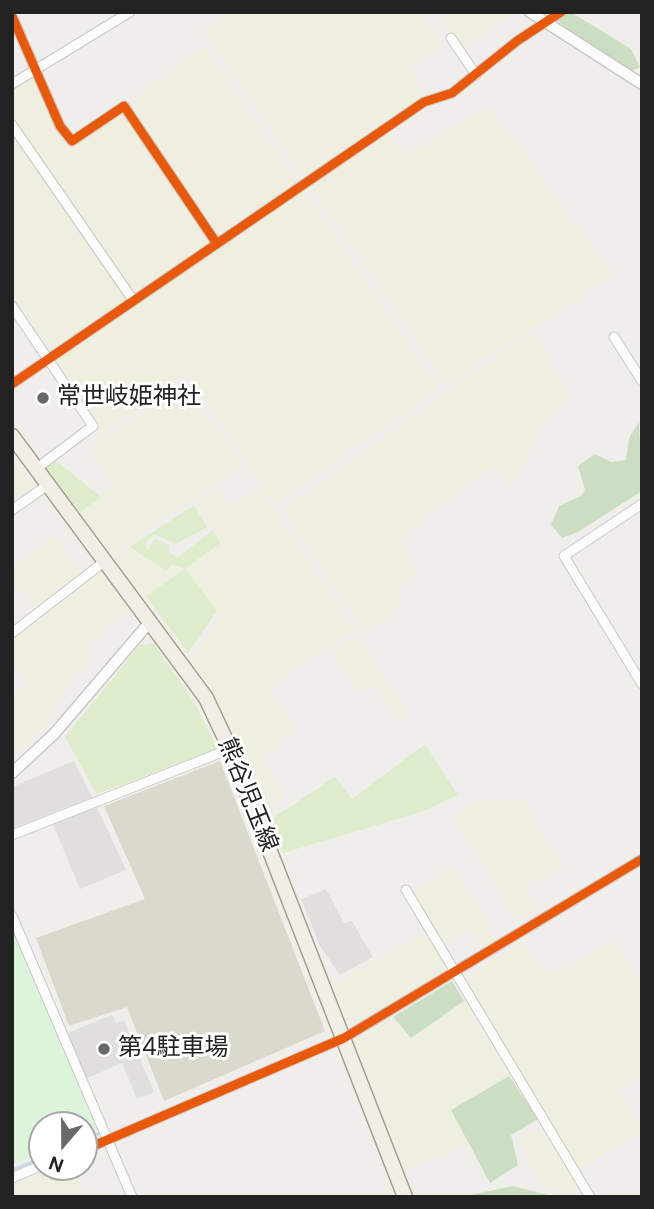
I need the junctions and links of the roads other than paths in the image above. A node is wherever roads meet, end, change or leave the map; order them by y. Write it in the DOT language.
graph roads {
  1 [pos="130,12"];
  2 [pos="530,12"];
  3 [pos="561,12"];
  4 [pos="12,16"];
  5 [pos="544,23"];
  6 [pos="451,38"];
  7 [pos="35,69"];
  8 [pos="476,75"];
  9 [pos="642,84"];
  10 [pos="12,85"];
  11 [pos="12,125"];
  12 [pos="217,244"];
  13 [pos="133,300"];
  14 [pos="12,306"];
  15 [pos="614,337"];
  16 [pos="48,358"];
  17 [pos="642,381"];
  18 [pos="12,384"];
  19 [pos="12,436"];
  20 [pos="37,468"];
  21 [pos="49,484"];
  22 [pos="642,504"];
  23 [pos="12,510"];
  24 [pos="105,561"];
  25 [pos="149,622"];
  26 [pos="12,633"];
  27 [pos="642,684"];
  28 [pos="230,749"];
  29 [pos="12,773"];
  30 [pos="12,835"];
  31 [pos="642,859"];
  32 [pos="406,890"];
  33 [pos="12,916"];
  34 [pos="454,972"];
  35 [pos="344,1038"];
  36 [pos="107,1141"];
  37 [pos="98,1145"];
  38 [pos="132,1197"];
  39 [pos="405,1197"];
  40 [pos="590,1197"];
  1 -- 7 [label="street"];
  2 -- 5 [label="street"];
  3 -- 5 [label="street"];
  4 -- 7 [label="street"];
  5 -- 8 [label="street"];
  5 -- 9 [label="street"];
  6 -- 8 [label="street"];
  7 -- 10 [label="street"];
  7 -- 12 [label="street"];
  8 -- 12 [label="street"];
  11 -- 13 [label="street"];
  12 -- 13 [label="street"];
  13 -- 16 [label="street"];
  14 -- 16 [label="street"];
  15 -- 17 [label="street"];
  16 -- 18 [label="street"];
  16 -- 20 [label="street"];
  19 -- 20 [label="main road, 熊谷児玉線"];
  20 -- 21 [label="main road, 熊谷児玉線"];
  21 -- 23 [label="street"];
  21 -- 24 [label="main road, 熊谷児玉線"];
  22 -- 27 [label="street"];
  24 -- 25 [label="main road, 熊谷児玉線"];
  24 -- 26 [label="street"];
  25 -- 28 [label="main road, 熊谷児玉線"];
  25 -- 29 [label="street"];
  28 -- 30 [label="street"];
  28 -- 35 [label="main road, 熊谷児玉線"];
  31 -- 34 [label="street"];
  32 -- 34 [label="street"];
  33 -- 36 [label="street"];
  34 -- 35 [label="street"];
  34 -- 40 [label="street"];
  35 -- 36 [label="street"];
  35 -- 39 [label="main road, 熊谷児玉線"];
  36 -- 37 [label="street"];
  36 -- 38 [label="street"];
}
